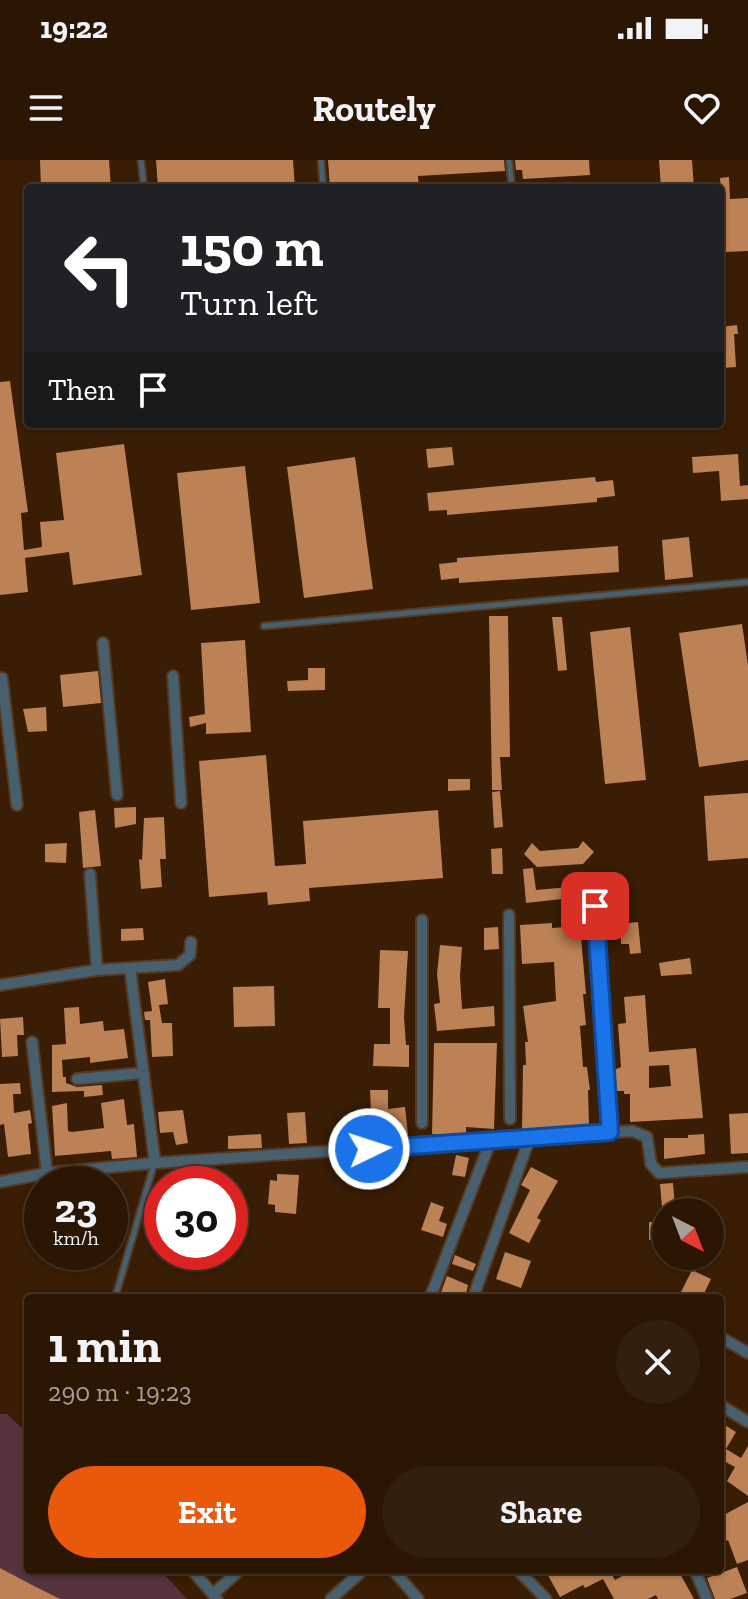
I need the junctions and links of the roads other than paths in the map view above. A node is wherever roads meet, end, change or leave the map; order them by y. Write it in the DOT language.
graph roads {
  1 [pos="141,160"];
  2 [pos="321,160"];
  3 [pos="509,160"];
  4 [pos="144,184"];
  5 [pos="323,184"];
  6 [pos="512,184"];
  7 [pos="748,582"];
  8 [pos="264,626"];
  9 [pos="103,643"];
  10 [pos="173,676"];
  11 [pos="2,678"];
  12 [pos="117,795"];
  13 [pos="181,803"];
  14 [pos="17,805"];
  15 [pos="90,874"];
  16 [pos="595,906"];
  17 [pos="509,915"];
  18 [pos="422,920"];
  19 [pos="191,942"];
  20 [pos="130,968"];
  21 [pos="97,970"];
  22 [pos="0,985"];
  23 [pos="32,1042"];
  24 [pos="143,1073"];
  25 [pos="77,1079"];
  26 [pos="510,1119"];
  27 [pos="422,1123"];
  28 [pos="610,1132"];
  29 [pos="530,1137"];
  30 [pos="491,1140"];
  31 [pos="155,1163"];
  32 [pos="46,1166"];
  33 [pos="123,1166"];
  34 [pos="748,1167"];
  35 [pos="24,1177"];
  36 [pos="0,1182"];
  37 [pos="116,1294"];
  38 [pos="432,1294"];
  39 [pos="474,1294"];
  40 [pos="724,1339"];
  41 [pos="748,1353"];
  42 [pos="724,1407"];
  43 [pos="748,1422"];
  44 [pos="196,1574"];
  45 [pos="236,1574"];
  46 [pos="359,1574"];
  47 [pos="396,1574"];
  48 [pos="522,1574"];
  49 [pos="697,1574"];
  50 [pos="215,1596"];
  51 [pos="331,1599"];
  52 [pos="418,1599"];
  53 [pos="546,1599"];
  54 [pos="707,1599"];
  1 -- 4 [label="lane"];
  2 -- 5 [label="lane"];
  3 -- 6 [label="lane"];
  7 -- 8 [label="lane"];
  9 -- 12 [label="street"];
  10 -- 13 [label="street"];
  11 -- 14 [label="street"];
  15 -- 21 [label="street"];
  16 -- 28 [label="street"];
  17 -- 26 [label="street"];
  18 -- 27 [label="street"];
  19 -- 20 [label="street"];
  20 -- 21 [label="street"];
  20 -- 24 [label="street"];
  21 -- 22 [label="street"];
  23 -- 32 [label="street"];
  24 -- 25 [label="street"];
  24 -- 31 [label="street"];
  28 -- 29 [label="street"];
  28 -- 34 [label="street"];
  29 -- 30 [label="street"];
  29 -- 39 [label="street"];
  30 -- 31 [label="street"];
  30 -- 38 [label="street"];
  31 -- 33 [label="street"];
  31 -- 37 [label="lane"];
  35 -- 36 [label="street"];
  40 -- 41 [label="street"];
  42 -- 43 [label="street"];
  44 -- 50 [label="street"];
  45 -- 50 [label="street"];
  46 -- 51 [label="street"];
  47 -- 52 [label="street"];
  48 -- 53 [label="street"];
  49 -- 54 [label="street"];
}
